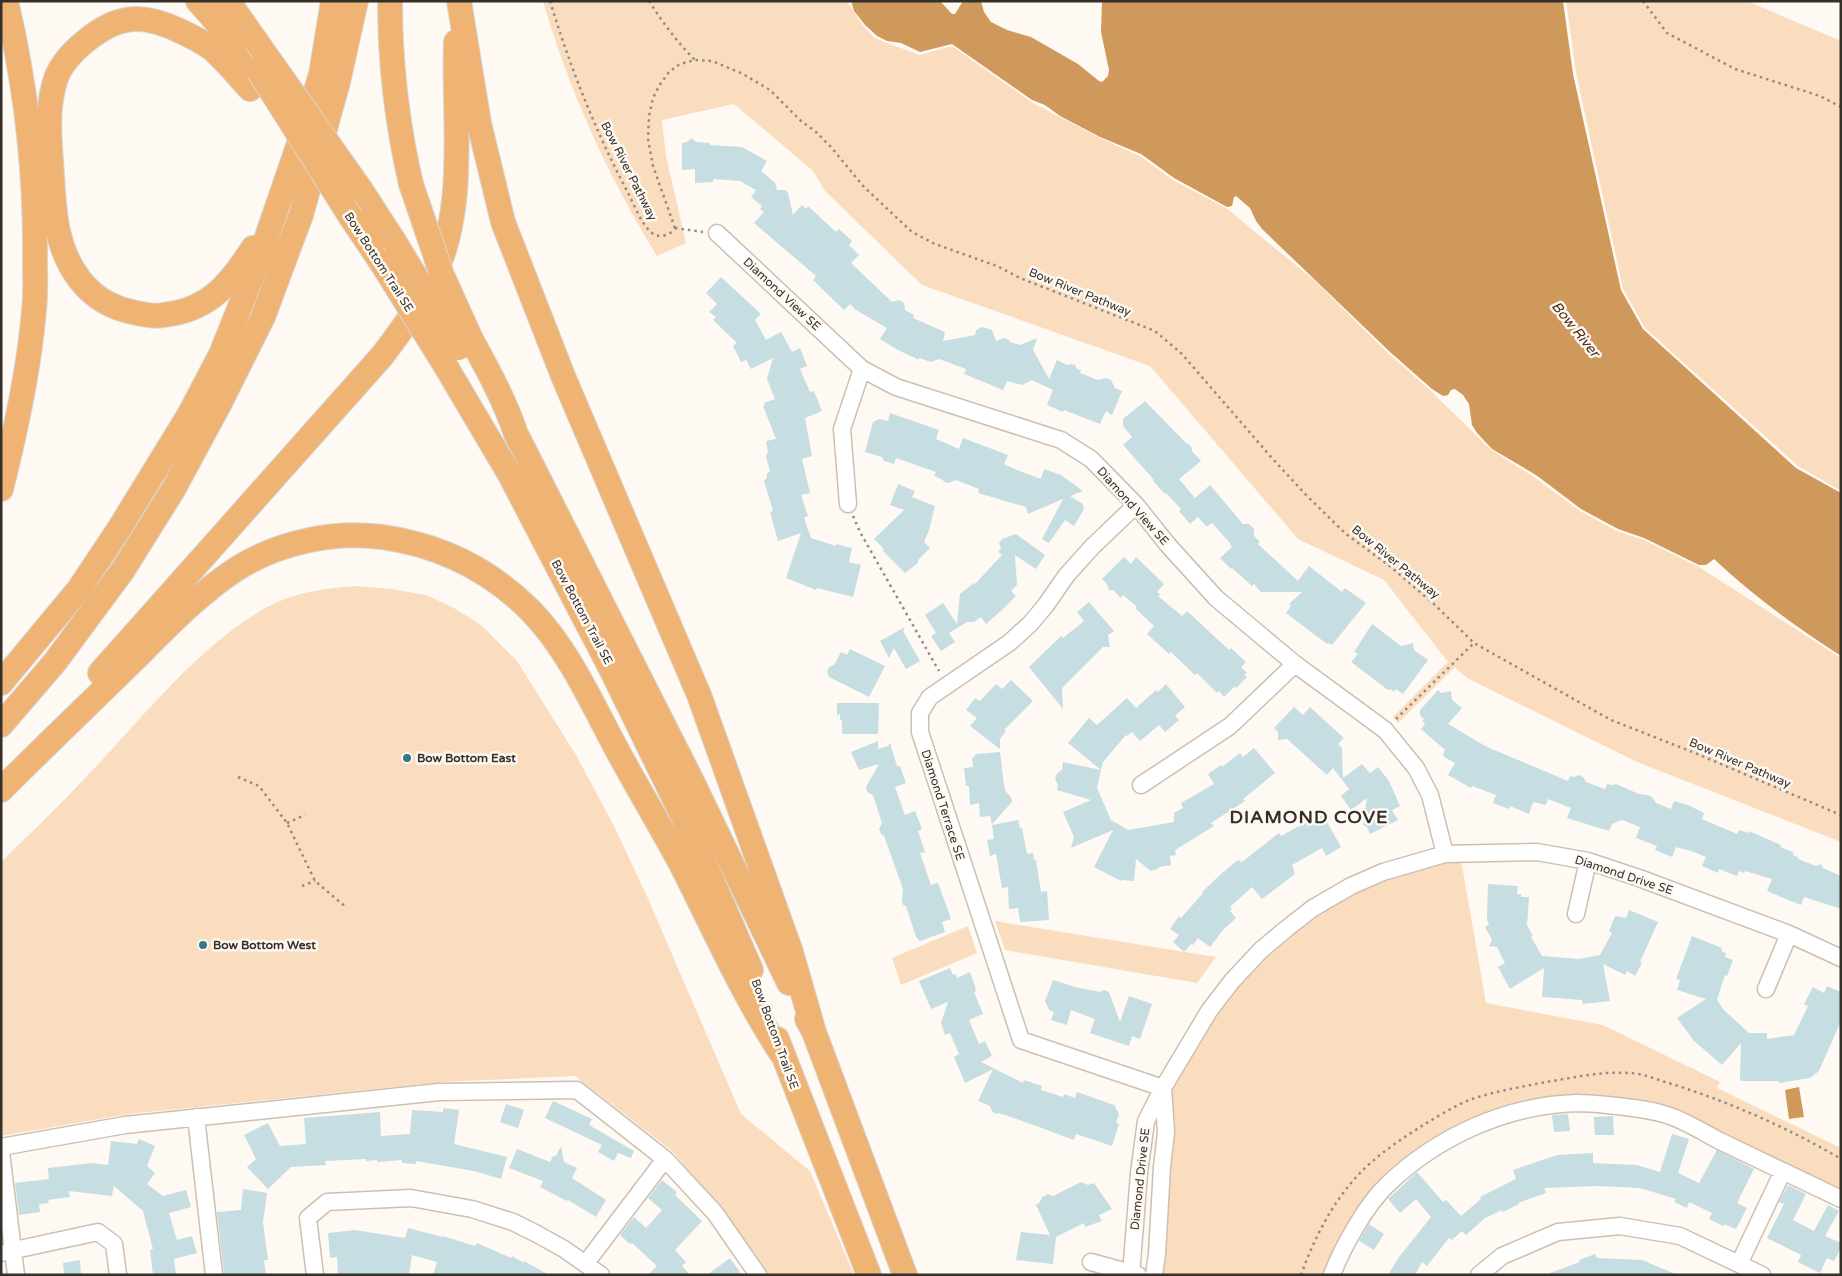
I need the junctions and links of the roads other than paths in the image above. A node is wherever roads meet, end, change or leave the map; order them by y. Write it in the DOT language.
graph roads {
  1 [pos="6,1"];
  2 [pos="198,1"];
  3 [pos="228,1"];
  4 [pos="333,1"];
  5 [pos="356,1"];
  6 [pos="390,1"];
  7 [pos="458,1"];
  8 [pos="254,78"];
  9 [pos="273,217"];
  10 [pos="717,233"];
  11 [pos="458,351"];
  12 [pos="862,369"];
  13 [pos="1,489"];
  14 [pos="848,504"];
  15 [pos="1136,505"];
  16 [pos="1295,664"];
  17 [pos="1,683"];
  18 [pos="1,726"];
  19 [pos="1141,784"];
  20 [pos="1,788"];
  21 [pos="1445,854"];
  22 [pos="1588,861"];
  23 [pos="1576,914"];
  24 [pos="1789,934"];
  25 [pos="1841,958"];
  26 [pos="1766,989"];
  27 [pos="814,1032"];
  28 [pos="781,1053"];
  29 [pos="1164,1088"];
  30 [pos="196,1117"];
  31 [pos="1,1147"];
  32 [pos="1,1152"];
  33 [pos="665,1159"];
  34 [pos="1783,1171"];
  35 [pos="1841,1199"];
  36 [pos="7,1251"];
  37 [pos="1092,1262"];
  38 [pos="586,1263"];
  39 [pos="1739,1264"];
  40 [pos="1133,1274"];
  41 [pos="16,1275"];
  42 [pos="118,1275"];
  43 [pos="214,1275"];
  44 [pos="315,1275"];
  45 [pos="601,1275"];
  46 [pos="758,1275"];
  47 [pos="869,1275"];
  48 [pos="905,1275"];
  49 [pos="1154,1275"];
  50 [pos="1332,1275"];
  51 [pos="1479,1275"];
  52 [pos="1762,1275"];
  1 -- 13 [label="highway"];
  2 -- 8 [label="highway"];
  3 -- 11 [label="highway, bridge"];
  4 -- 9 [label="highway"];
  5 -- 18 [label="highway"];
  6 -- 11 [label="highway, Bow Bottom Trail SE, bridge"];
  7 -- 20 [label="highway"];
  7 -- 27 [label="highway"];
  8 -- 9 [label="highway"];
  8 -- 11 [label="highway, Bow Bottom Trail SE, bridge"];
  9 -- 17 [label="highway"];
  10 -- 12 [label="street, Diamond View SE"];
  11 -- 27 [label="highway, Bow Bottom Trail SE"];
  11 -- 28 [label="highway, Bow Bottom Trail SE"];
  12 -- 14 [label="street"];
  12 -- 15 [label="street, Diamond View SE"];
  15 -- 16 [label="street, Diamond View SE"];
  15 -- 29 [label="street, Diamond Terrace SE"];
  16 -- 19 [label="street"];
  16 -- 21 [label="street, Diamond View SE"];
  20 -- 28 [label="highway"];
  21 -- 22 [label="street, Diamond Drive SE"];
  21 -- 29 [label="street, Diamond Drive SE"];
  22 -- 23 [label="street"];
  22 -- 24 [label="street, Diamond Drive SE"];
  24 -- 25 [label="street, Diamond Drive SE"];
  24 -- 26 [label="street"];
  27 -- 48 [label="highway, Bow Bottom Trail SE"];
  28 -- 47 [label="highway, Bow Bottom Trail SE"];
  29 -- 40 [label="street, Diamond Drive SE"];
  29 -- 49 [label="street, Diamond Drive SE"];
  30 -- 31 [label="street"];
  30 -- 33 [label="street"];
  30 -- 43 [label="street"];
  32 -- 36 [label="street"];
  33 -- 38 [label="street"];
  33 -- 46 [label="street"];
  34 -- 35 [label="street"];
  34 -- 39 [label="street"];
  34 -- 50 [label="street"];
  36 -- 41 [label="street"];
  36 -- 42 [label="street"];
  37 -- 40 [label="street"];
  38 -- 44 [label="street"];
  38 -- 45 [label="street"];
  39 -- 51 [label="street"];
  39 -- 52 [label="street"];
}
